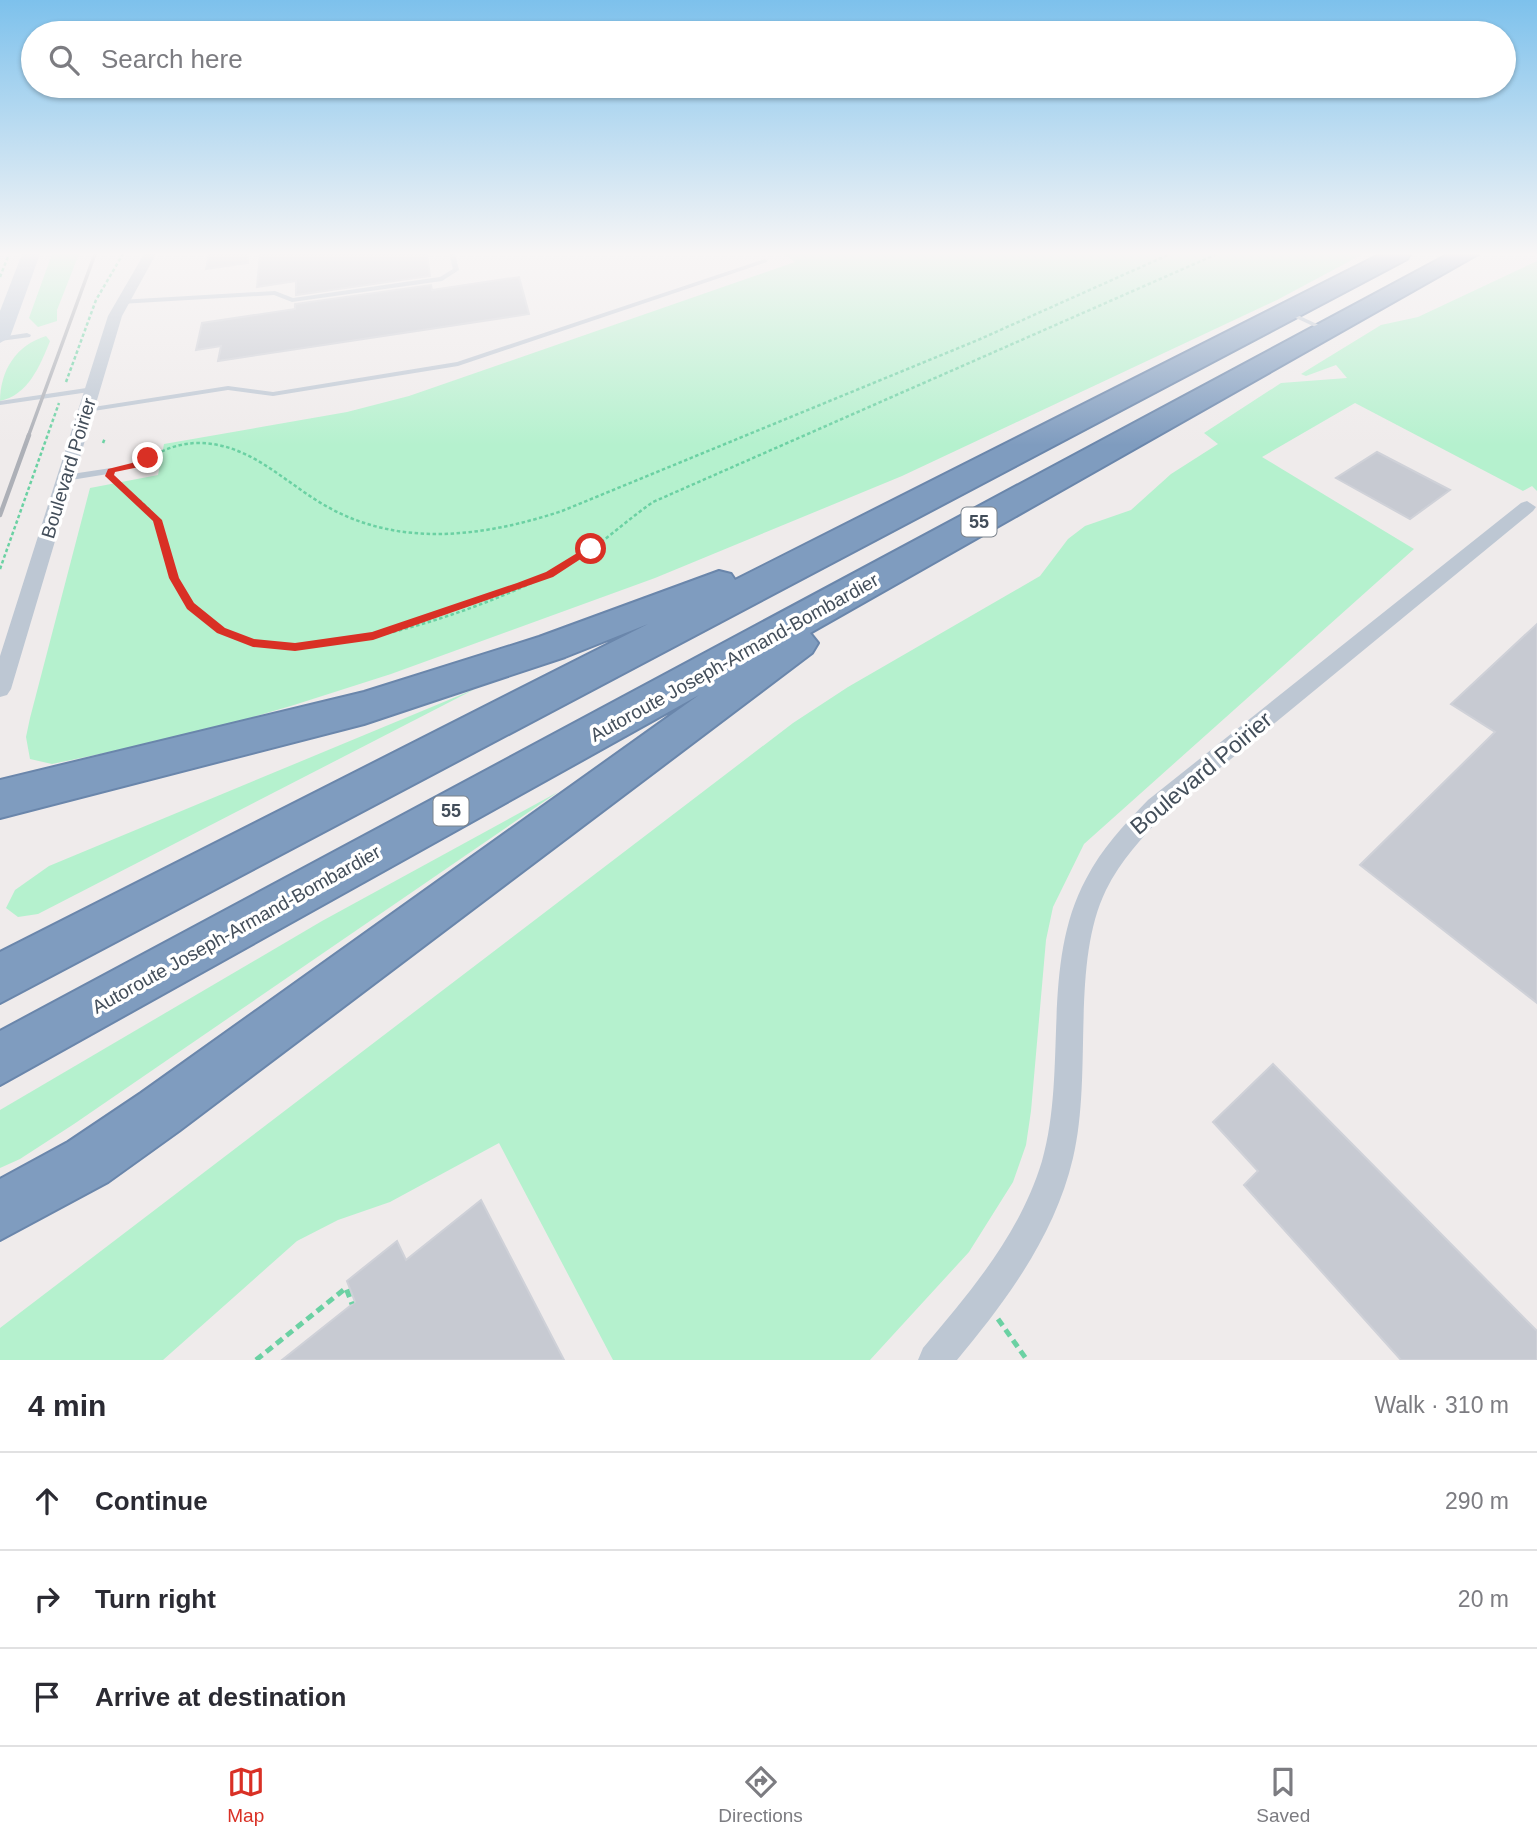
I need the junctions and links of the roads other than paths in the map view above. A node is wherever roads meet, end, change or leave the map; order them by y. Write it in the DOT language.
graph roads {
  1 [pos="8,317"];
  2 [pos="115,317"];
  3 [pos="597,317"];
  4 [pos="1276,317"];
  5 [pos="1299,317"];
  6 [pos="1352,317"];
  7 [pos="1328,331"];
  8 [pos="27,335"];
  9 [pos="0,338"];
  10 [pos="93,389"];
  11 [pos="0,403"];
  12 [pos="87,410"];
  13 [pos="111,471"];
  14 [pos="65,478"];
  15 [pos="1527,507"];
  16 [pos="891,518"];
  17 [pos="897,567"];
  18 [pos="0,689"];
  19 [pos="0,799"];
  20 [pos="13,971"];
  21 [pos="2,1057"];
  22 [pos="0,1211"];
  23 [pos="935,1360"];
  1 -- 9 [label="street"];
  2 -- 10 [label="street, Boulevard Poirier"];
  3 -- 12 [label="lane"];
  4 -- 16 [label="highway, 55"];
  5 -- 7 [label="lane"];
  6 -- 7 [label="highway, Autoroute Joseph-Armand-Bombardier / 55"];
  7 -- 17 [label="highway, Autoroute Joseph-Armand-Bombardier / 55"];
  8 -- 9 [label="lane"];
  10 -- 11 [label="lane"];
  10 -- 12 [label="street, Boulevard Poirier"];
  12 -- 14 [label="street, Boulevard Poirier"];
  13 -- 14 [label="lane"];
  14 -- 18 [label="street, Boulevard Poirier"];
  15 -- 23 [label="street, Boulevard Poirier"];
  16 -- 19 [label="highway"];
  16 -- 20 [label="highway, 55"];
  17 -- 21 [label="highway, Autoroute Joseph-Armand-Bombardier / 55"];
  17 -- 22 [label="highway"];
}
